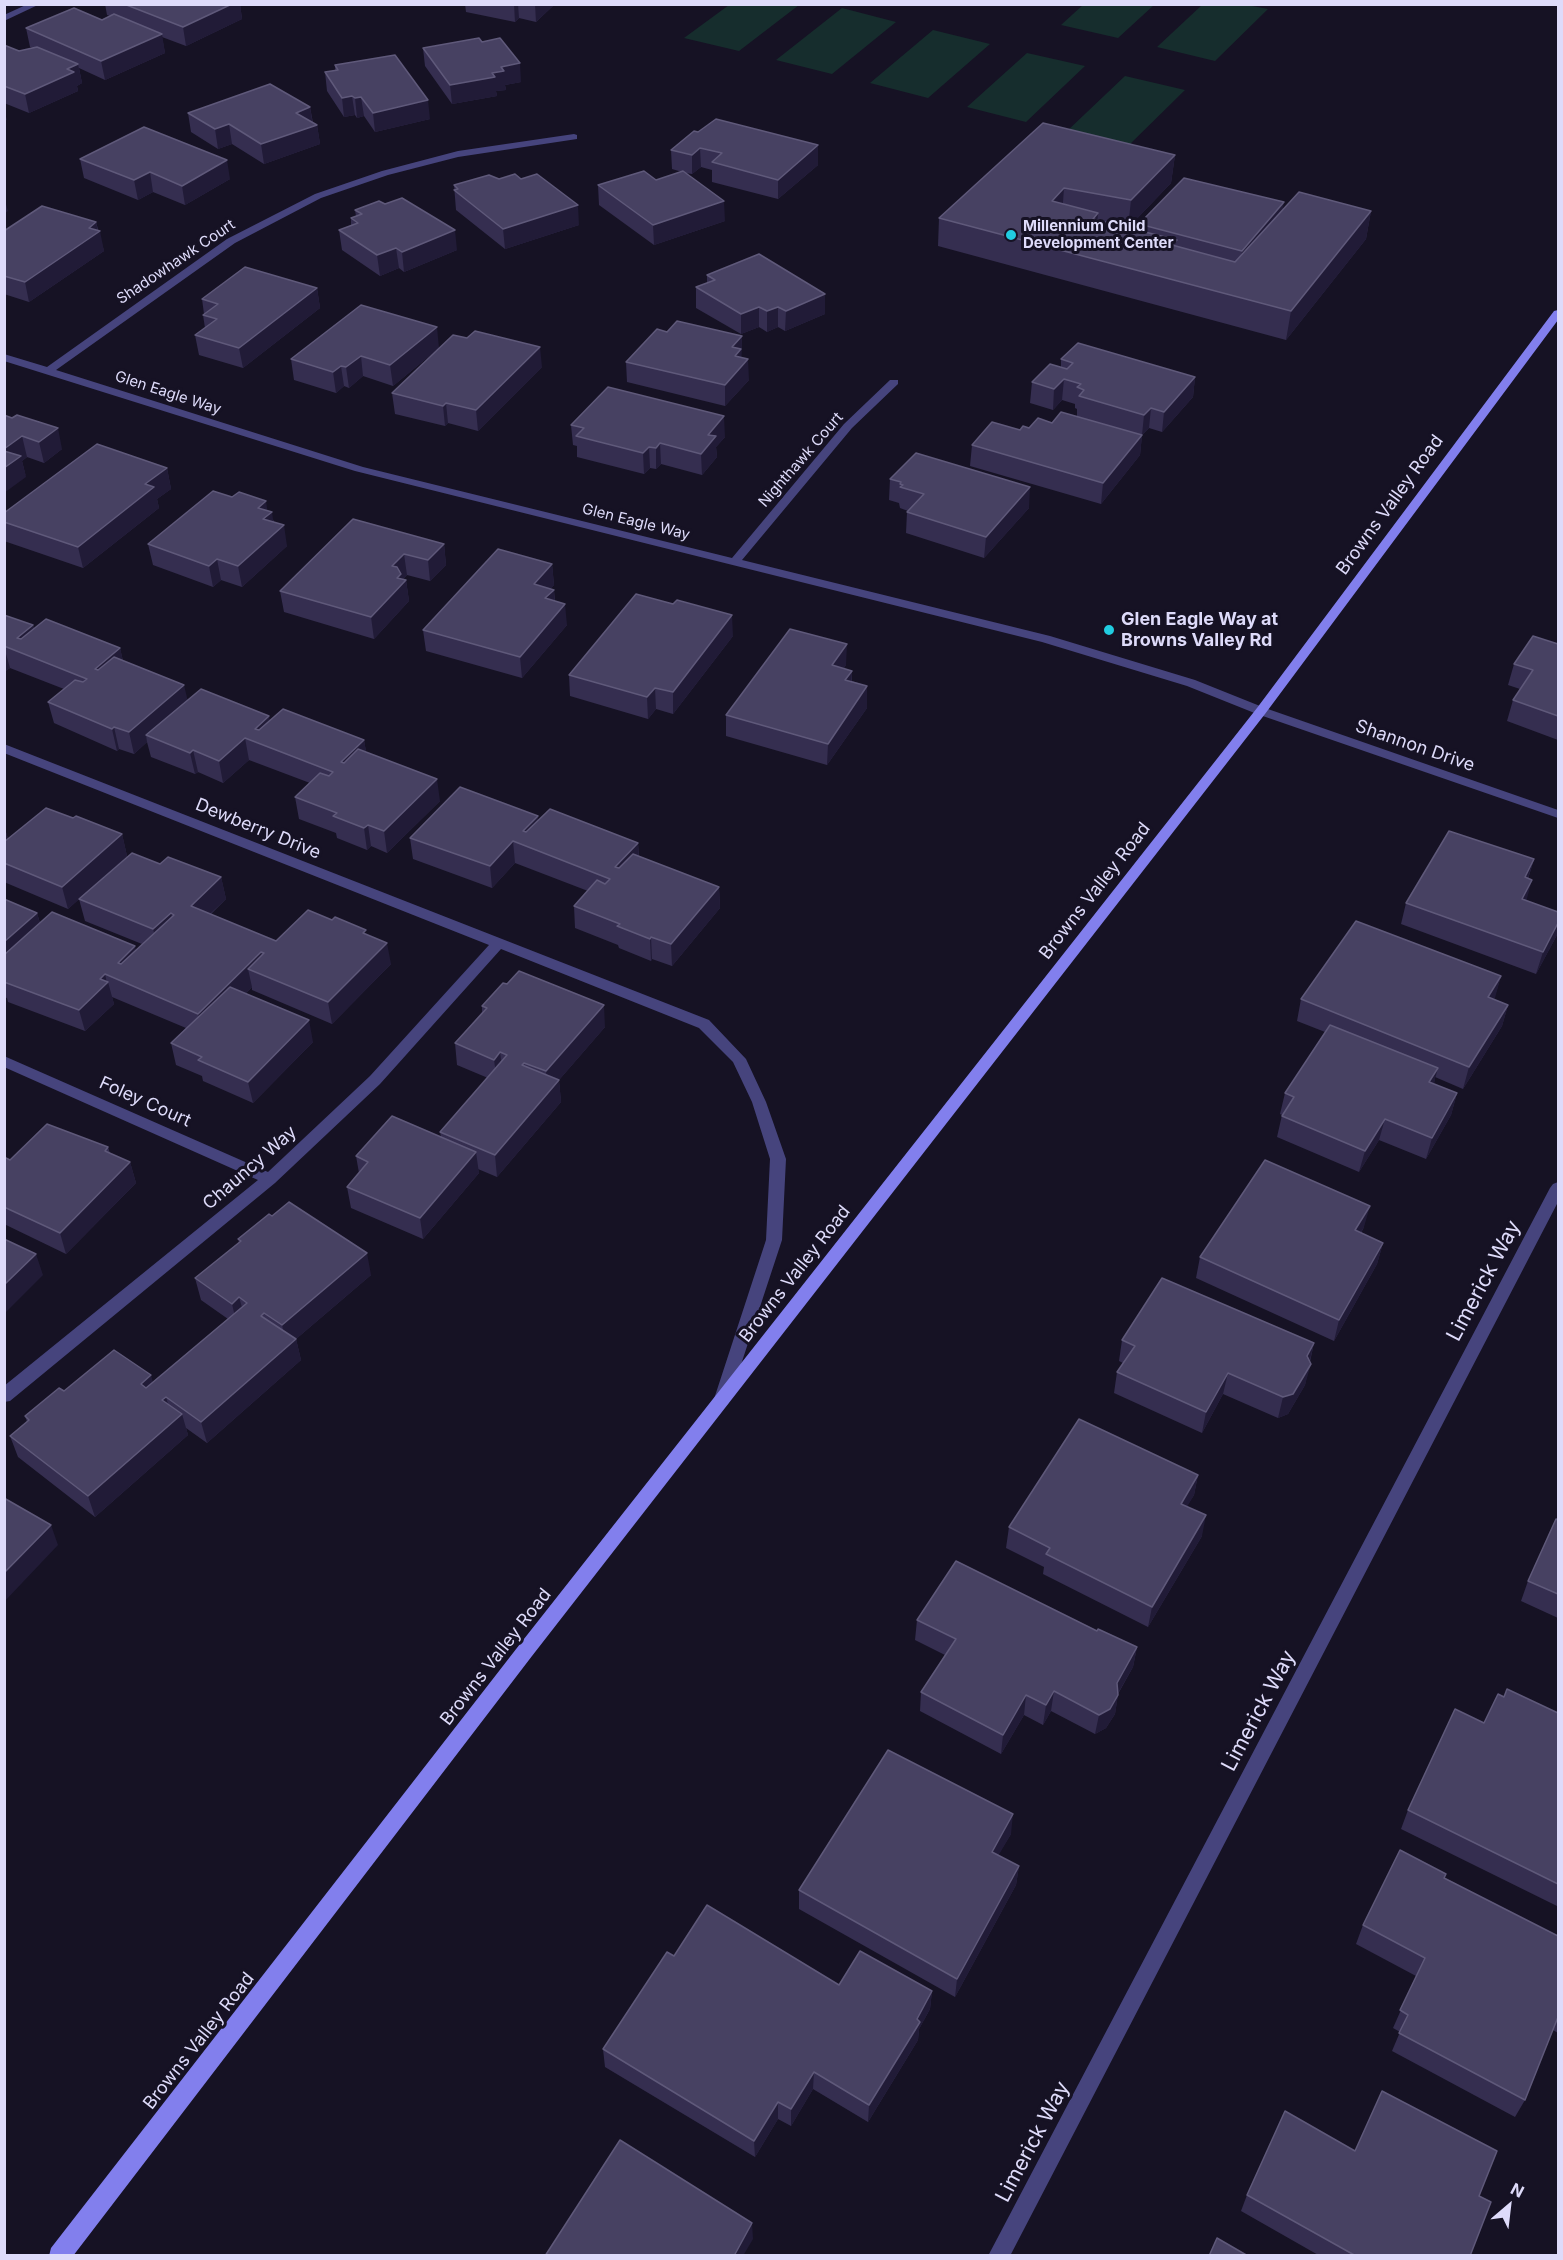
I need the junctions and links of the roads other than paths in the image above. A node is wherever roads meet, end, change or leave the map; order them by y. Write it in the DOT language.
graph roads {
  1 [pos="36,4"];
  2 [pos="4,18"];
  3 [pos="574,137"];
  4 [pos="1558,312"];
  5 [pos="4,357"];
  6 [pos="48,371"];
  7 [pos="894,382"];
  8 [pos="735,561"];
  9 [pos="1261,711"];
  10 [pos="4,748"];
  11 [pos="1558,814"];
  12 [pos="498,944"];
  13 [pos="4,1061"];
  14 [pos="270,1179"];
  15 [pos="1558,1188"];
  16 [pos="4,1396"];
  17 [pos="721,1400"];
  18 [pos="59,2256"];
  19 [pos="998,2256"];
  1 -- 2 [label="street"];
  3 -- 6 [label="street, Shadowhawk Court"];
  4 -- 9 [label="main road, Browns Valley Road"];
  5 -- 6 [label="street, Glen Eagle Way"];
  6 -- 8 [label="street, Glen Eagle Way"];
  7 -- 8 [label="street, Nighthawk Court"];
  8 -- 9 [label="street, Glen Eagle Way"];
  9 -- 11 [label="street, Shannon Drive"];
  9 -- 17 [label="main road, Browns Valley Road"];
  10 -- 12 [label="street, Dewberry Drive"];
  12 -- 14 [label="street, Chauncy Way"];
  12 -- 17 [label="street, Dewberry Drive"];
  13 -- 14 [label="street, Foley Court"];
  14 -- 16 [label="street, Chauncy Way"];
  15 -- 19 [label="street, Limerick Way"];
  17 -- 18 [label="main road, Browns Valley Road"];
}
